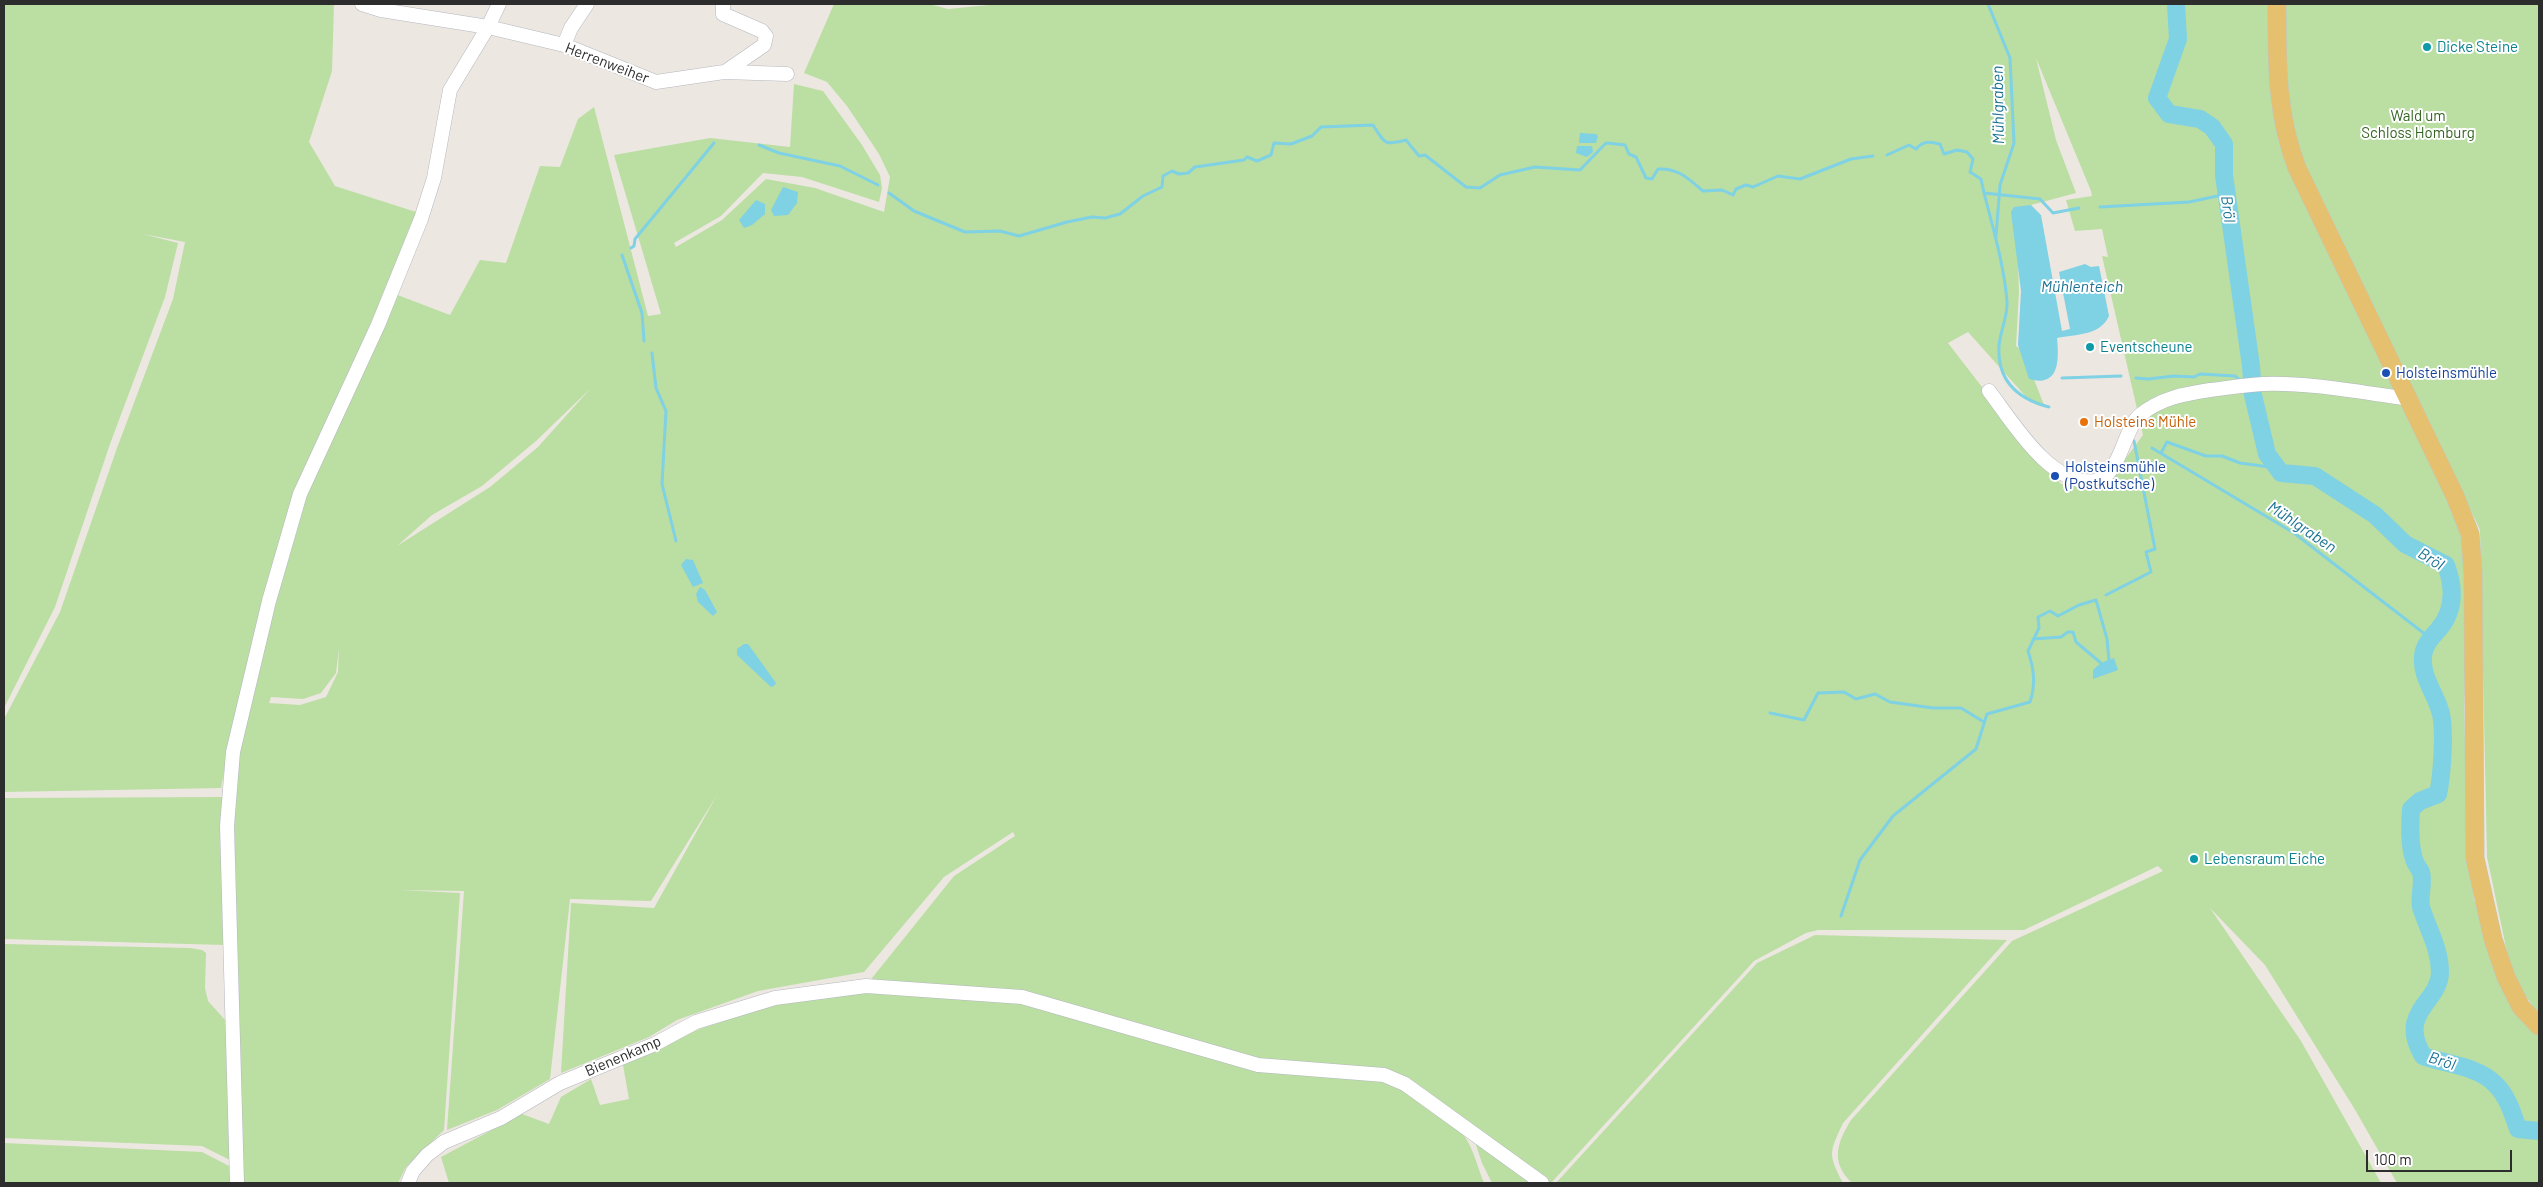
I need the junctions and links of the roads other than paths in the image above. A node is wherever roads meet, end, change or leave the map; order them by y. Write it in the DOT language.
graph roads {
  1 [pos="362,4"];
  2 [pos="499,4"];
  3 [pos="587,4"];
  4 [pos="722,4"];
  5 [pos="2278,4"];
  6 [pos="488,27"];
  7 [pos="564,45"];
  8 [pos="724,72"];
  9 [pos="787,74"];
  10 [pos="1989,391"];
  11 [pos="2410,399"];
  12 [pos="2539,1026"];
  13 [pos="237,1183"];
  14 [pos="408,1183"];
  15 [pos="1542,1183"];
  1 -- 6 [label="street, Herrenweiher"];
  2 -- 6 [label="street"];
  3 -- 7 [label="street"];
  4 -- 8 [label="street"];
  5 -- 11 [label="main road"];
  6 -- 7 [label="street, Herrenweiher"];
  6 -- 13 [label="street"];
  7 -- 8 [label="street, Herrenweiher"];
  8 -- 9 [label="street, Herrenweiher"];
  10 -- 11 [label="street"];
  11 -- 12 [label="main road"];
  14 -- 15 [label="street, Bienenkamp"];
}
